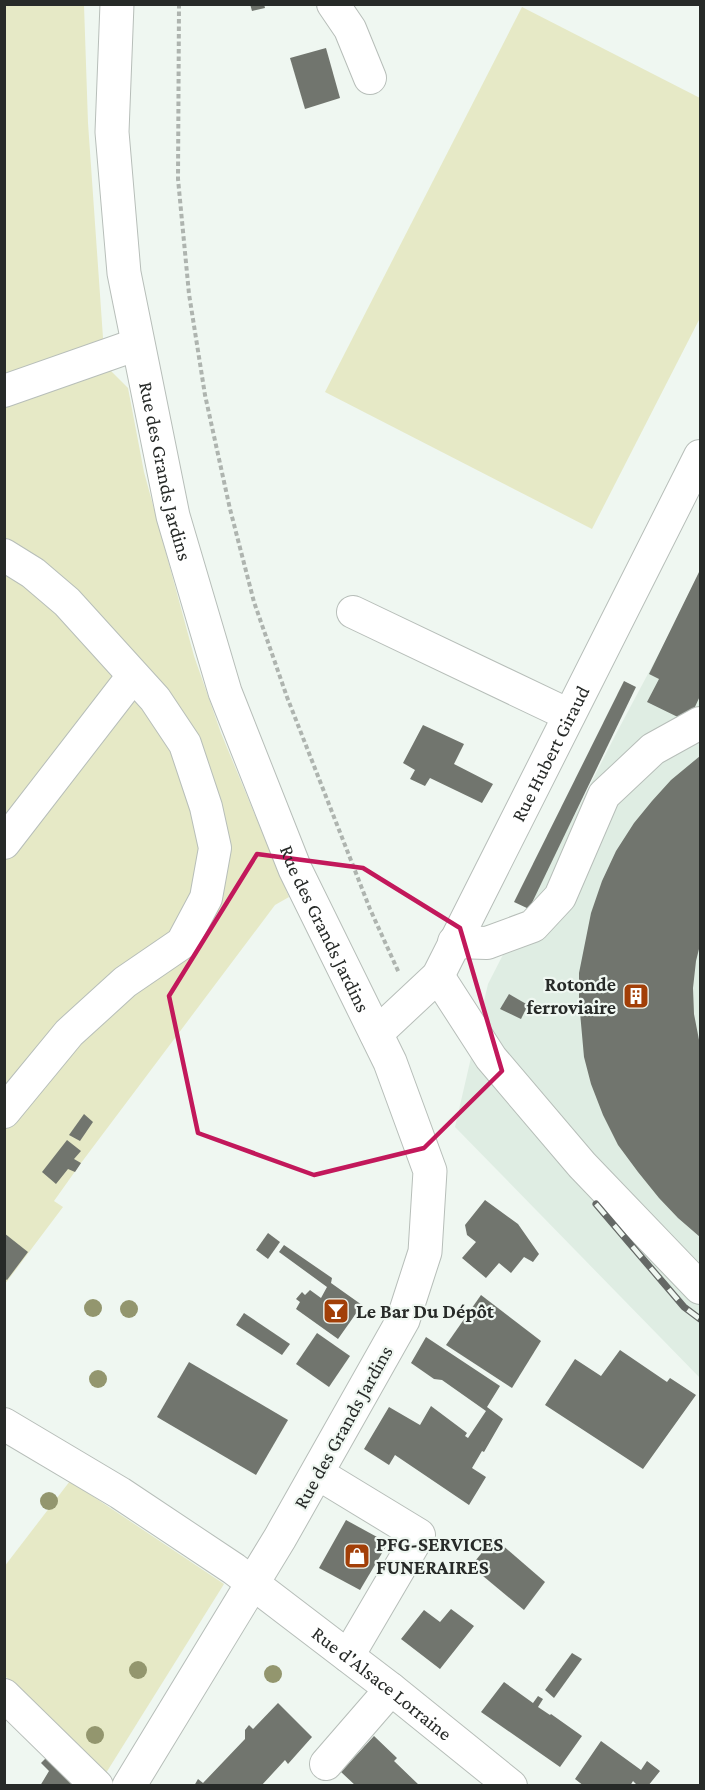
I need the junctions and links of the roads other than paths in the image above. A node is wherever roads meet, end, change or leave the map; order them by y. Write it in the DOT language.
graph roads {
  1 [pos="117,4"];
  2 [pos="333,4"];
  3 [pos="370,78"];
  4 [pos="138,344"];
  5 [pos="4,392"];
  6 [pos="700,456"];
  7 [pos="4,555"];
  8 [pos="352,612"];
  9 [pos="133,676"];
  10 [pos="569,715"];
  11 [pos="700,723"];
  12 [pos="4,843"];
  13 [pos="454,942"];
  14 [pos="438,976"];
  15 [pos="376,1034"];
  16 [pos="4,1112"];
  17 [pos="700,1288"];
  18 [pos="4,1424"];
  19 [pos="317,1473"];
  20 [pos="253,1583"];
  21 [pos="348,1656"];
  22 [pos="391,1689"];
  23 [pos="4,1695"];
  24 [pos="326,1764"];
  25 [pos="97,1785"];
  26 [pos="129,1785"];
  27 [pos="511,1785"];
  1 -- 4 [label="main road, Rue des Grands Jardins"];
  2 -- 3 [label="street"];
  4 -- 5 [label="street"];
  4 -- 15 [label="main road, Rue des Grands Jardins"];
  6 -- 10 [label="street, Rue Hubert Giraud"];
  7 -- 9 [label="street"];
  8 -- 10 [label="street"];
  9 -- 12 [label="street"];
  9 -- 16 [label="street"];
  10 -- 13 [label="street, Rue Hubert Giraud"];
  11 -- 13 [label="street"];
  13 -- 14 [label="street, Rue Hubert Giraud"];
  14 -- 15 [label="street, Rue Hubert Giraud"];
  14 -- 17 [label="street"];
  15 -- 19 [label="main road, Rue des Grands Jardins"];
  18 -- 20 [label="street, Rue d'Alsace Lorraine"];
  19 -- 20 [label="main road, Rue des Grands Jardins"];
  19 -- 21 [label="street"];
  20 -- 21 [label="street, Rue d'Alsace Lorraine"];
  20 -- 26 [label="main road, Rue des Grands Jardins"];
  21 -- 22 [label="street, Rue d'Alsace Lorraine"];
  22 -- 24 [label="street"];
  22 -- 27 [label="street, Rue d'Alsace Lorraine"];
  23 -- 25 [label="street"];
}
